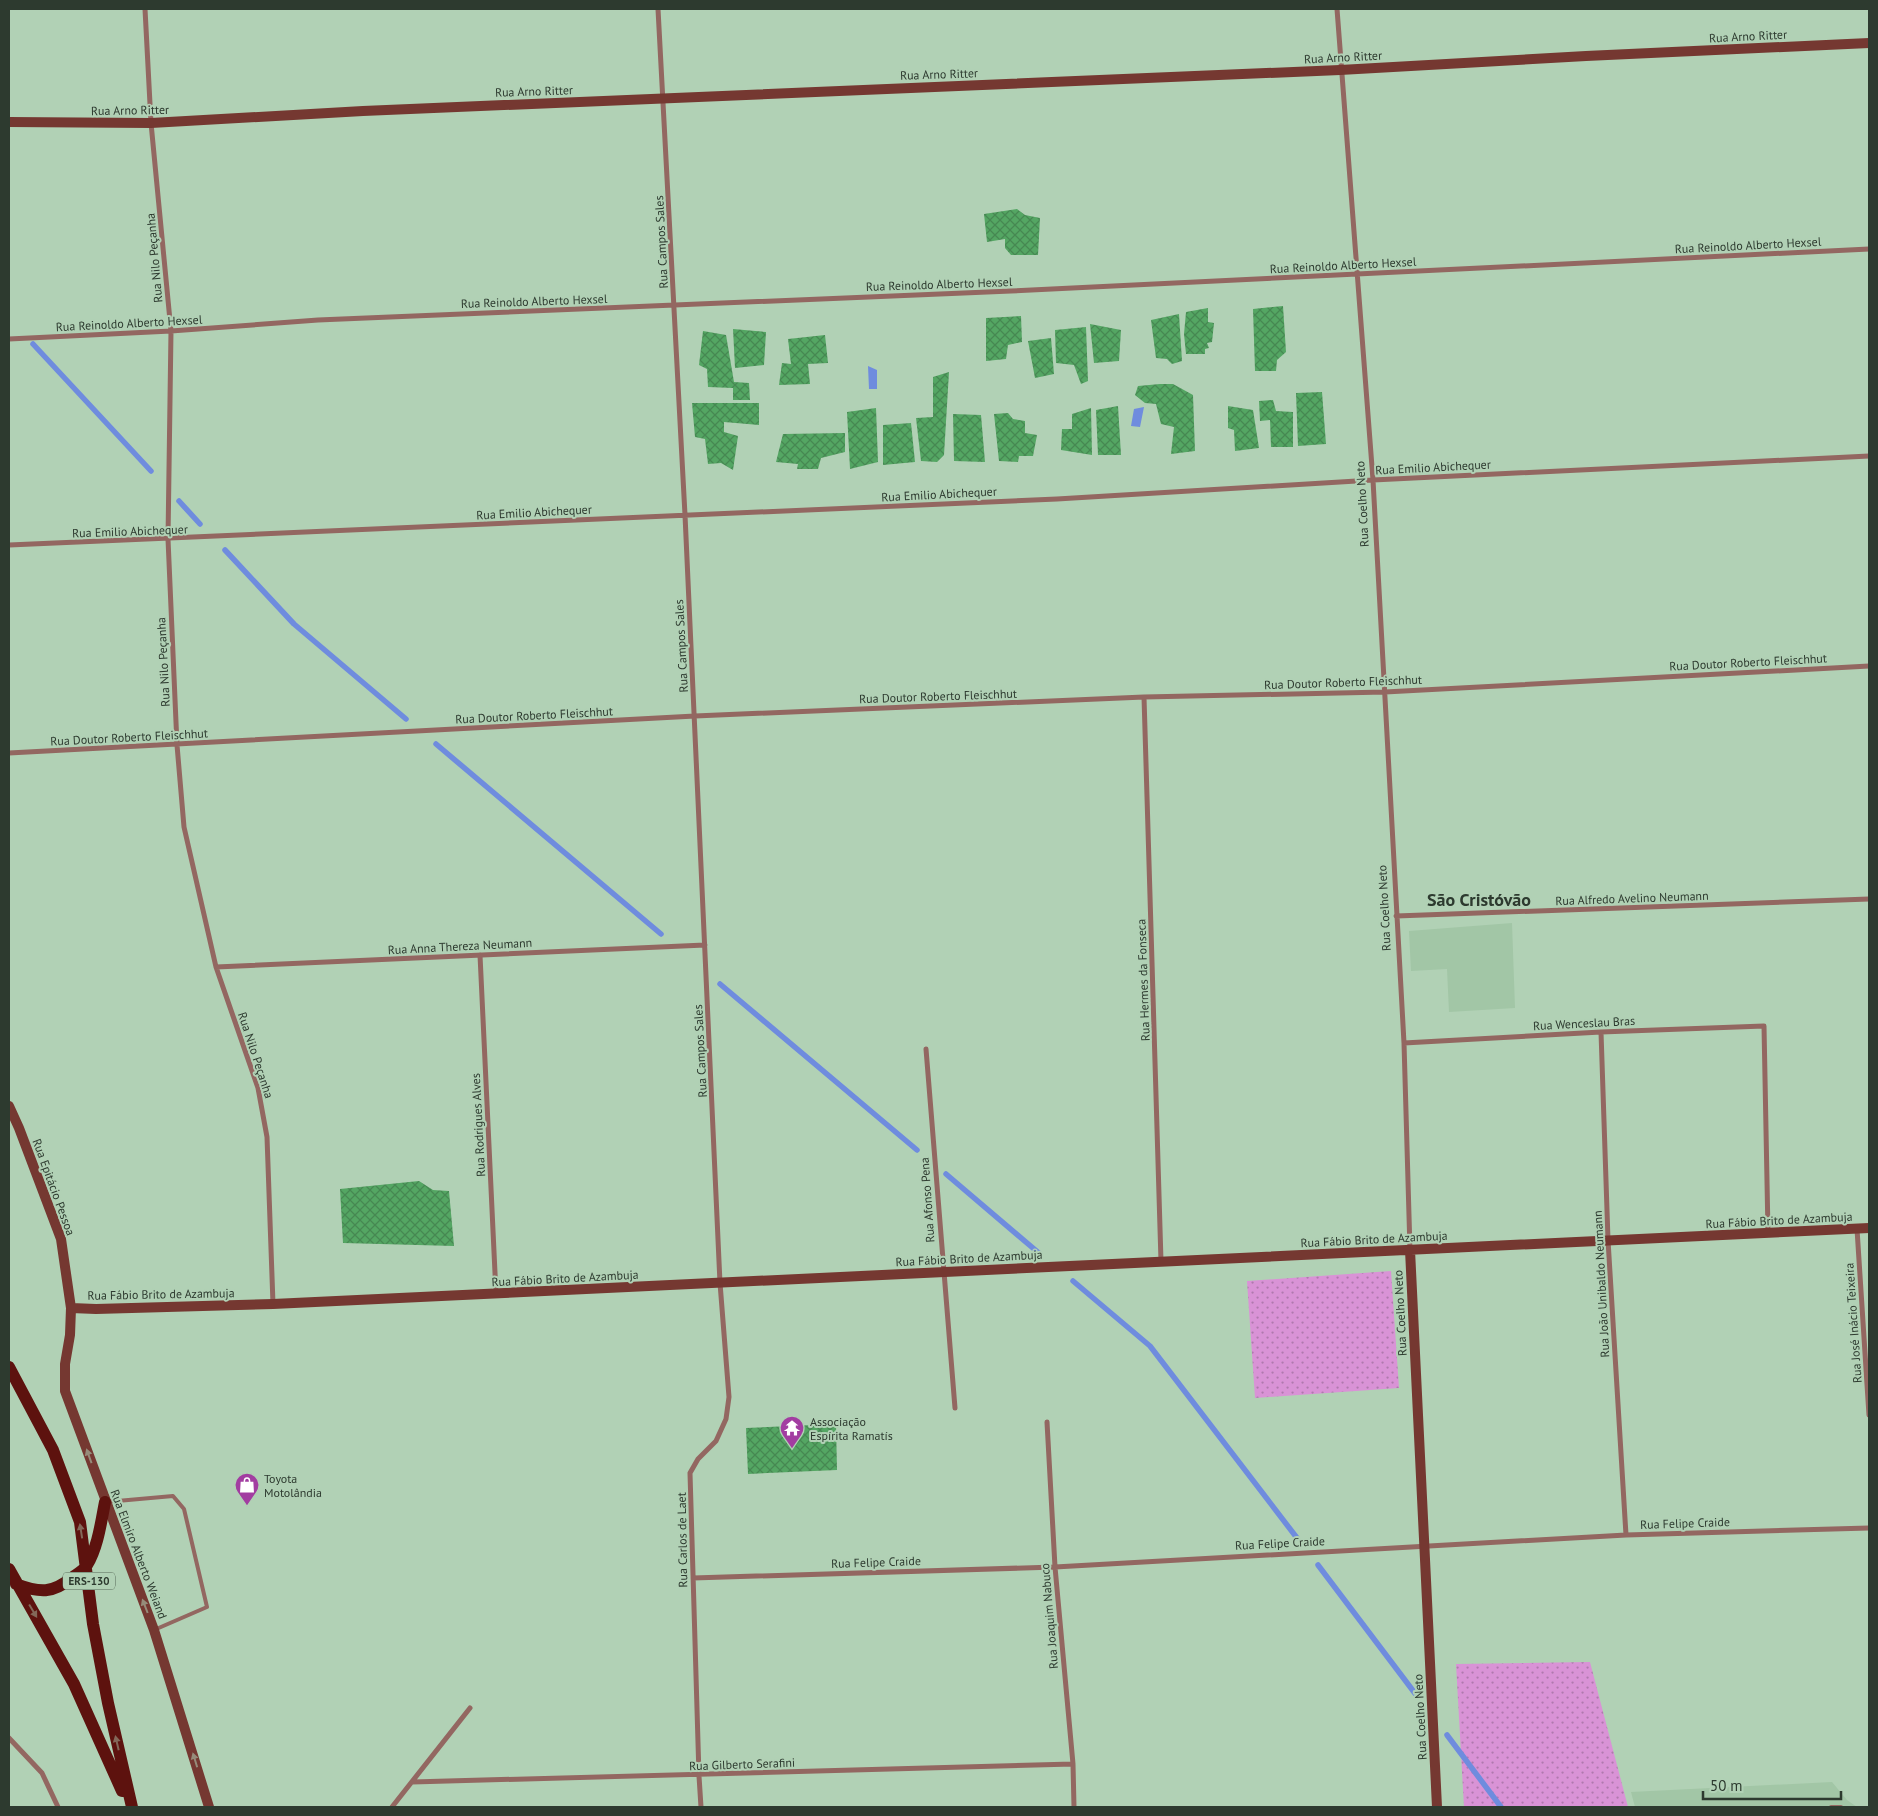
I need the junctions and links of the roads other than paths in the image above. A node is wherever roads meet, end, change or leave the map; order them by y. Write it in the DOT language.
graph roads {
  1 [pos="145,9"];
  2 [pos="658,9"];
  3 [pos="1337,9"];
  4 [pos="1869,43"];
  5 [pos="1340,70"];
  6 [pos="663,98"];
  7 [pos="9,122"];
  8 [pos="151,123"];
  9 [pos="1869,249"];
  10 [pos="1358,274"];
  11 [pos="674,305"];
  12 [pos="171,331"];
  13 [pos="9,339"];
  14 [pos="1869,456"];
  15 [pos="1373,480"];
  16 [pos="685,515"];
  17 [pos="168,539"];
  18 [pos="9,546"];
  19 [pos="1869,666"];
  20 [pos="1385,692"];
  21 [pos="1144,697"];
  22 [pos="695,716"];
  23 [pos="177,745"];
  24 [pos="9,753"];
  25 [pos="1869,899"];
  26 [pos="1396,916"];
  27 [pos="705,945"];
  28 [pos="480,955"];
  29 [pos="216,967"];
  30 [pos="1601,1032"];
  31 [pos="1404,1043"];
  32 [pos="926,1049"];
  33 [pos="9,1106"];
  34 [pos="1869,1228"];
  35 [pos="1857,1229"];
  36 [pos="1768,1232"];
  37 [pos="1608,1240"];
  38 [pos="1410,1250"];
  39 [pos="1161,1262"];
  40 [pos="943,1271"];
  41 [pos="720,1283"];
  42 [pos="496,1294"];
  43 [pos="273,1304"];
  44 [pos="71,1308"];
  45 [pos="10,1371"];
  46 [pos="955,1408"];
  47 [pos="1869,1415"];
  48 [pos="1047,1422"];
  49 [pos="106,1502"];
  50 [pos="1869,1528"];
  51 [pos="1626,1535"];
  52 [pos="1425,1545"];
  53 [pos="87,1566"];
  54 [pos="1055,1567"];
  55 [pos="9,1569"];
  56 [pos="693,1578"];
  57 [pos="12,1584"];
  58 [pos="154,1630"];
  59 [pos="470,1708"];
  60 [pos="9,1738"];
  61 [pos="1073,1764"];
  62 [pos="698,1776"];
  63 [pos="412,1782"];
  64 [pos="58,1807"];
  65 [pos="130,1807"];
  66 [pos="208,1807"];
  67 [pos="392,1807"];
  68 [pos="701,1807"];
  69 [pos="1074,1807"];
  70 [pos="1437,1807"];
  71 [pos="1831,1807"];
  72 [pos="1841,1807"];
  1 -- 8 [label="street, Rua Nilo Peçanha"];
  2 -- 6 [label="street, Rua Campos Sales"];
  3 -- 5 [label="street, Rua Coelho Neto"];
  4 -- 5 [label="street, Rua Arno Ritter"];
  5 -- 6 [label="street, Rua Arno Ritter"];
  5 -- 10 [label="street, Rua Coelho Neto"];
  6 -- 8 [label="street, Rua Arno Ritter"];
  6 -- 11 [label="street, Rua Campos Sales"];
  7 -- 8 [label="street, Rua Arno Ritter"];
  8 -- 12 [label="street, Rua Nilo Peçanha"];
  9 -- 10 [label="street, Rua Reinoldo Alberto Hexsel"];
  10 -- 11 [label="street, Rua Reinoldo Alberto Hexsel"];
  10 -- 15 [label="street, Rua Coelho Neto"];
  11 -- 12 [label="street, Rua Reinoldo Alberto Hexsel"];
  11 -- 16 [label="street, Rua Campos Sales"];
  12 -- 13 [label="street, Rua Reinoldo Alberto Hexsel"];
  12 -- 17 [label="street, Rua Nilo Peçanha"];
  14 -- 15 [label="street, Rua Emilio Abichequer"];
  15 -- 16 [label="street, Rua Emilio Abichequer"];
  15 -- 20 [label="street, Rua Coelho Neto"];
  16 -- 17 [label="street, Rua Emilio Abichequer"];
  16 -- 22 [label="street, Rua Campos Sales"];
  17 -- 18 [label="street, Rua Emilio Abichequer"];
  17 -- 23 [label="street, Rua Nilo Peçanha"];
  19 -- 20 [label="street, Rua Doutor Roberto Fleischhut"];
  20 -- 21 [label="street, Rua Doutor Roberto Fleischhut"];
  20 -- 26 [label="street, Rua Coelho Neto"];
  21 -- 22 [label="street, Rua Doutor Roberto Fleischhut"];
  21 -- 39 [label="street, Rua Hermes da Fonseca"];
  22 -- 23 [label="street, Rua Doutor Roberto Fleischhut"];
  22 -- 27 [label="street, Rua Campos Sales"];
  23 -- 24 [label="street, Rua Doutor Roberto Fleischhut"];
  23 -- 29 [label="street, Rua Nilo Peçanha"];
  25 -- 26 [label="street, Rua Alfredo Avelino Neumann"];
  26 -- 31 [label="street, Rua Coelho Neto"];
  27 -- 28 [label="street, Rua Anna Thereza Neumann"];
  27 -- 41 [label="street, Rua Campos Sales"];
  28 -- 29 [label="street, Rua Anna Thereza Neumann"];
  28 -- 42 [label="street, Rua Rodrigues Alves"];
  29 -- 43 [label="street, Rua Nilo Peçanha"];
  30 -- 31 [label="street, Rua Wenceslau Bras"];
  30 -- 36 [label="street, Rua Wenceslau Bras"];
  30 -- 37 [label="street, Rua João Unibaldo Neumann"];
  31 -- 38 [label="street, Rua Coelho Neto"];
  32 -- 40 [label="street, Rua Afonso Pena"];
  33 -- 44 [label="street, Rua Epitácio Pessoa"];
  34 -- 35 [label="street, Rua Fábio Brito de Azambuja"];
  35 -- 36 [label="street, Rua Fábio Brito de Azambuja"];
  35 -- 47 [label="street, Rua José Inácio Teixeira"];
  36 -- 37 [label="street, Rua Fábio Brito de Azambuja"];
  37 -- 38 [label="street, Rua Fábio Brito de Azambuja"];
  37 -- 51 [label="street, Rua João Unibaldo Neumann"];
  38 -- 39 [label="street, Rua Fábio Brito de Azambuja"];
  38 -- 52 [label="street, Rua Coelho Neto"];
  39 -- 40 [label="street, Rua Fábio Brito de Azambuja"];
  40 -- 41 [label="street, Rua Fábio Brito de Azambuja"];
  40 -- 46 [label="street, Rua Afonso Pena"];
  41 -- 42 [label="street, Rua Fábio Brito de Azambuja"];
  41 -- 56 [label="street, Rua Carlos de Laet"];
  42 -- 43 [label="street, Rua Fábio Brito de Azambuja"];
  43 -- 44 [label="street, Rua Fábio Brito de Azambuja"];
  49 -- 44 [label="street, Rua Elmiro Alberto Weiand, one-way"];
  53 -- 45 [label="main road, ERS-130, one-way"];
  48 -- 54 [label="street, Rua Joaquim Nabuco"];
  49 -- 53 [label="main road"];
  58 -- 49 [label="street, Rua Elmiro Alberto Weiand, one-way"];
  49 -- 58 [label="lane"];
  50 -- 51 [label="street, Rua Felipe Craide"];
  51 -- 52 [label="street, Rua Felipe Craide"];
  52 -- 54 [label="street, Rua Felipe Craide"];
  52 -- 70 [label="street, Rua Coelho Neto"];
  53 -- 57 [label="main road"];
  65 -- 53 [label="main road, ERS-130, one-way"];
  54 -- 56 [label="street, Rua Felipe Craide"];
  54 -- 61 [label="street, Rua Joaquim Nabuco"];
  55 -- 57 [label="main road, ERS-130"];
  56 -- 62 [label="street, Rua Carlos de Laet"];
  57 -- 65 [label="main road, ERS-130, one-way"];
  66 -- 58 [label="street, Rua Elmiro Alberto Weiand, one-way"];
  59 -- 63 [label="street"];
  60 -- 64 [label="street"];
  61 -- 62 [label="street, Rua Gilberto Serafini"];
  61 -- 69 [label="street, Rua Joaquim Nabuco"];
  62 -- 63 [label="street, Rua Gilberto Serafini"];
  62 -- 68 [label="street, Rua Carlos de Laet"];
  63 -- 67 [label="street"];
  71 -- 72 [label="lane"];
}
